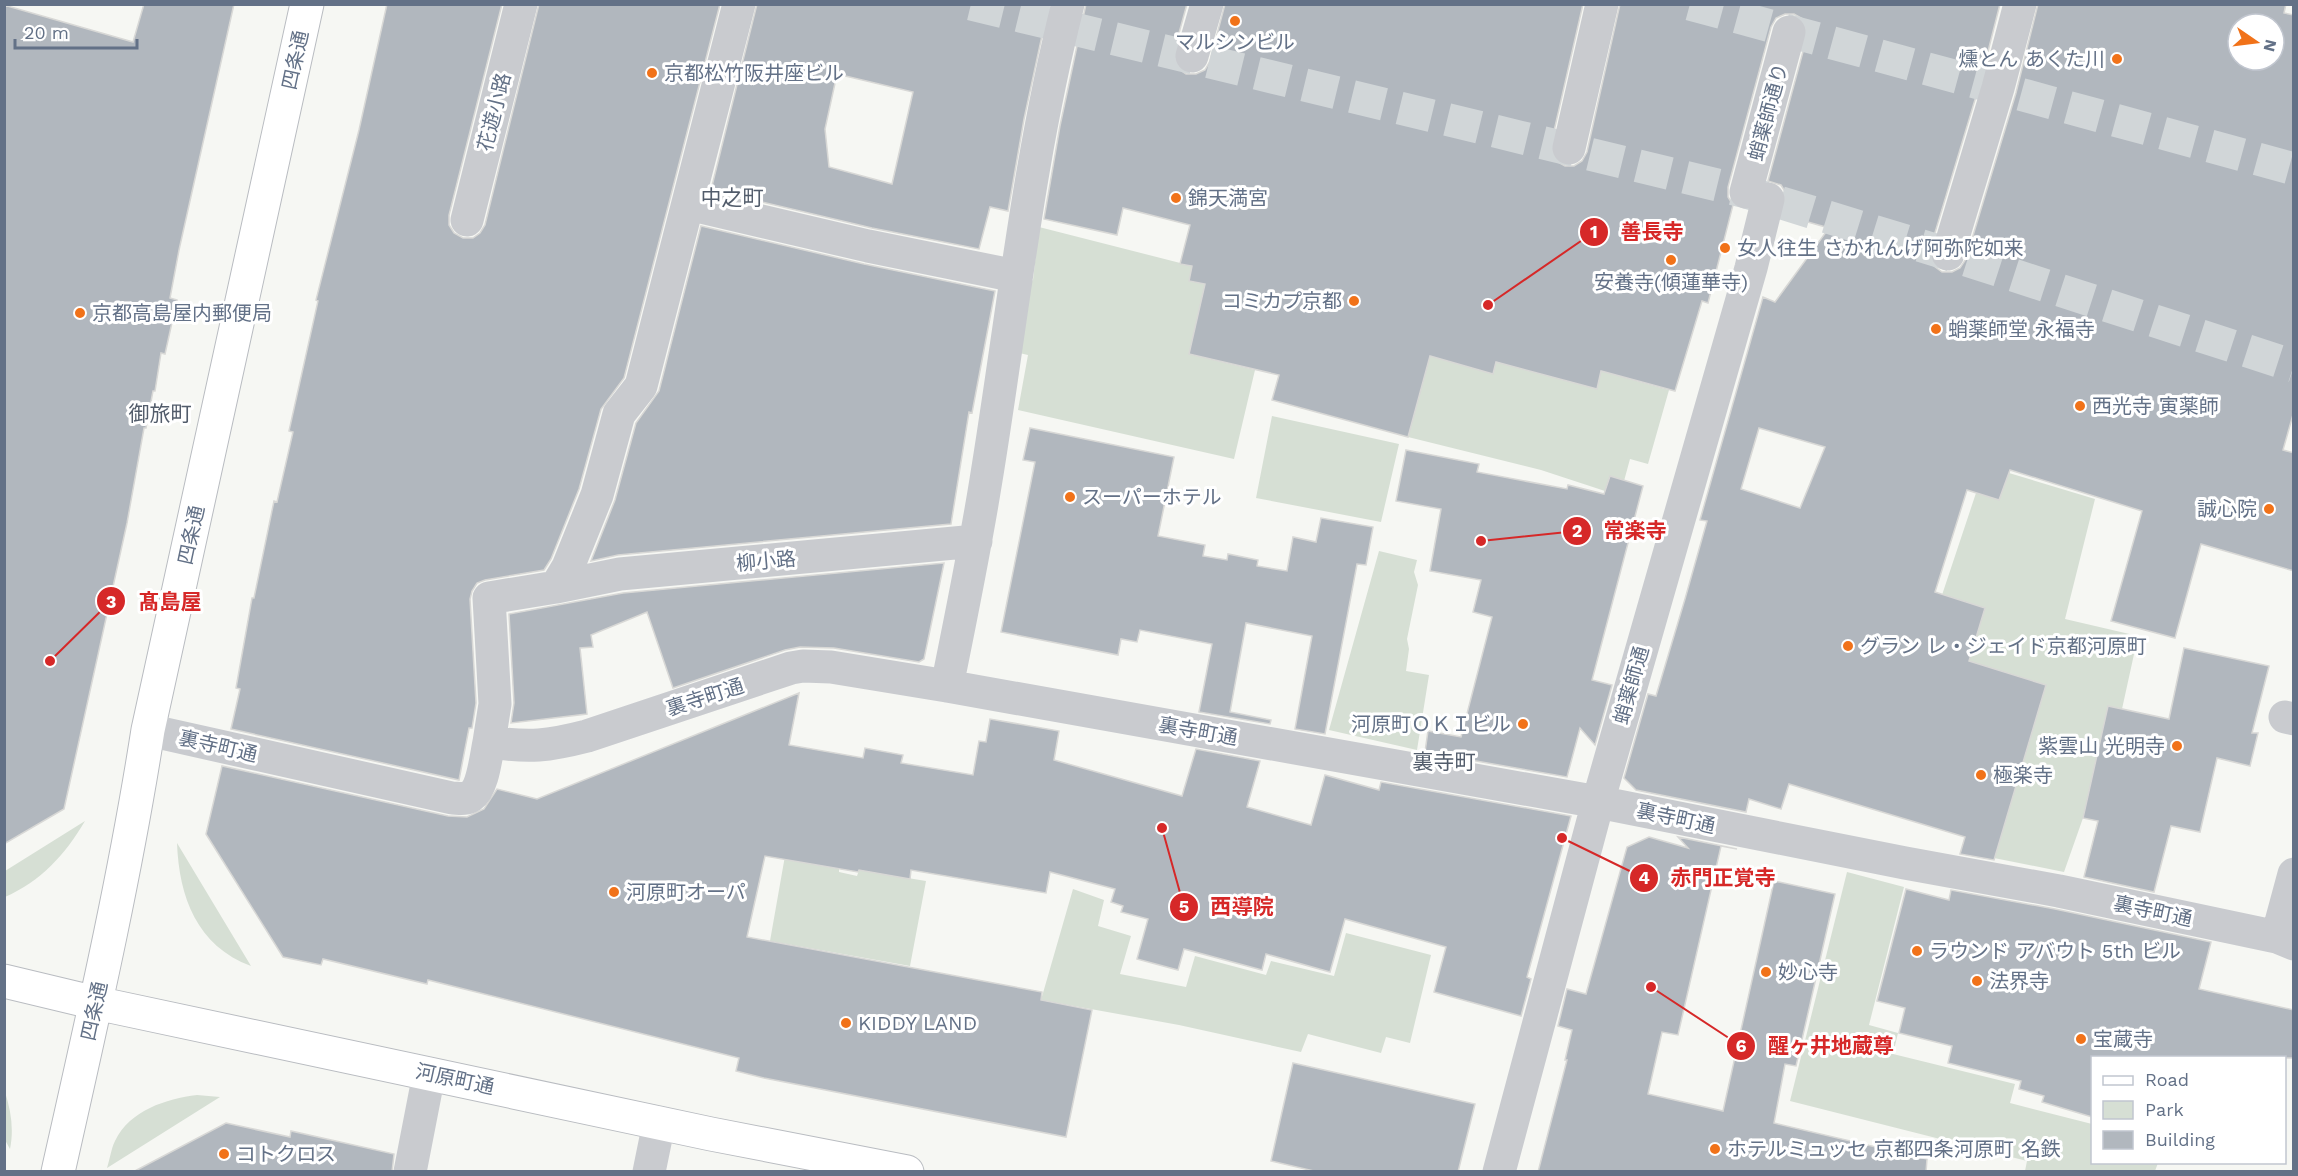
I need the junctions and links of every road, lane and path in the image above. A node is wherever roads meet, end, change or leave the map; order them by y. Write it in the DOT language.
graph roads {
  1 [pos="307,4"];
  2 [pos="521,4"];
  3 [pos="739,4"];
  4 [pos="1068,4"];
  5 [pos="1207,4"];
  6 [pos="1602,4"];
  7 [pos="2020,4"];
  8 [pos="1789,32"];
  9 [pos="1192,56"];
  10 [pos="1569,148"];
  11 [pos="1757,196"];
  12 [pos="688,204"];
  13 [pos="467,220"];
  14 [pos="1948,254"];
  15 [pos="1016,276"];
  16 [pos="976,541"];
  17 [pos="556,587"];
  18 [pos="947,686"];
  19 [pos="148,730"];
  20 [pos="489,742"];
  21 [pos="1598,802"];
  22 [pos="2294,874"];
  23 [pos="2285,940"];
  24 [pos="4,981"];
  25 [pos="96,1003"];
  26 [pos="429,1074"];
  27 [pos="659,1123"];
  28 [pos="58,1172"];
  29 [pos="410,1172"];
  30 [pos="649,1172"];
  31 [pos="906,1172"];
  32 [pos="1499,1172"];
  1 -- 19 [label="main road, 四条通"];
  2 -- 13 [label="street, 花遊小路"];
  3 -- 12 [label="street"];
  4 -- 15 [label="street"];
  5 -- 9 [label="street"];
  6 -- 10 [label="street"];
  7 -- 14 [label="street"];
  8 -- 11 [label="street, 蛸薬師通り"];
  11 -- 21 [label="street, 蛸薬師通"];
  12 -- 15 [label="street"];
  12 -- 17 [label="street"];
  15 -- 16 [label="street"];
  16 -- 17 [label="street, 柳小路"];
  16 -- 18 [label="street"];
  17 -- 20 [label="street, 柳小路"];
  18 -- 20 [label="street, 裏寺町通"];
  18 -- 21 [label="street, 裏寺町通"];
  19 -- 20 [label="street, 裏寺町通"];
  19 -- 25 [label="main road, 四条通"];
  21 -- 23 [label="street, 裏寺町通"];
  21 -- 32 [label="street, 蛸薬師通"];
  22 -- 23 [label="street"];
  24 -- 25 [label="main road, 河原町通"];
  25 -- 26 [label="main road, 河原町通"];
  25 -- 28 [label="main road, 四条通"];
  26 -- 27 [label="main road, 河原町通"];
  26 -- 29 [label="street"];
  27 -- 30 [label="street"];
  27 -- 31 [label="main road, 河原町通"];
}
